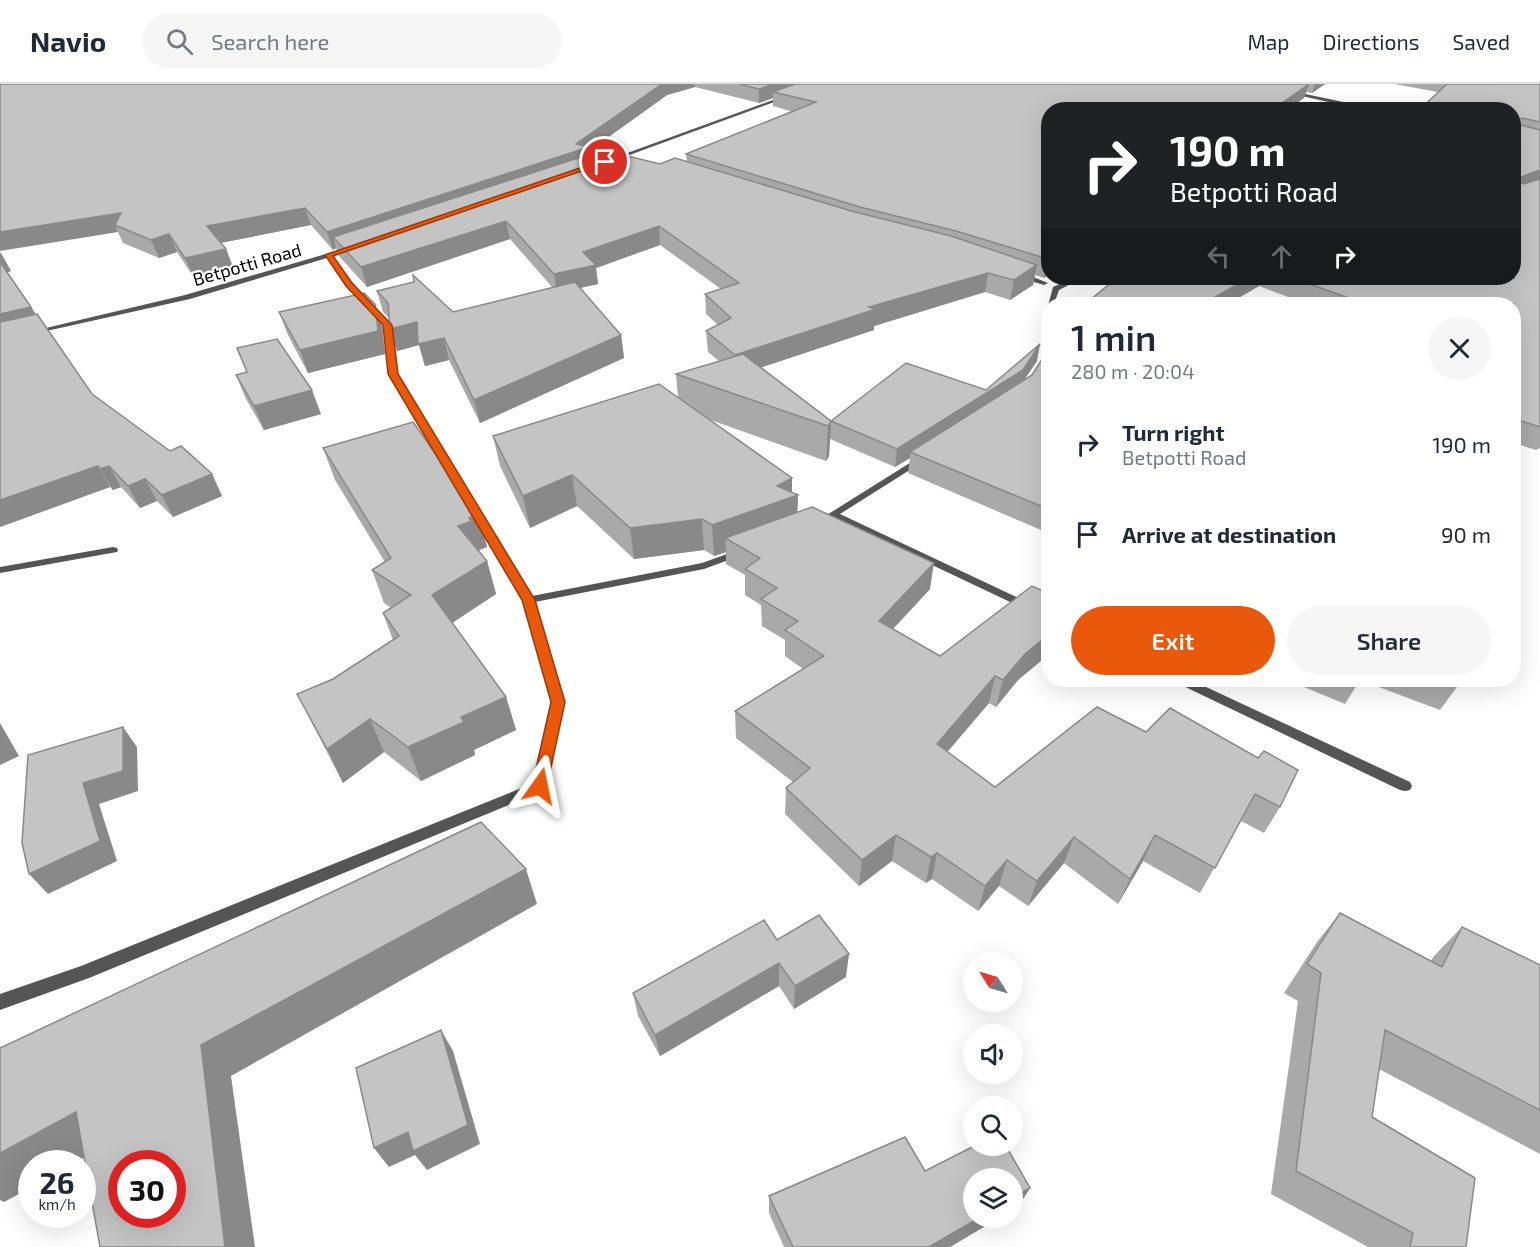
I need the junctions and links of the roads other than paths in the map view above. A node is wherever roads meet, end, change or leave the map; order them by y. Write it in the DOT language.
graph roads {
  1 [pos="1286,91"];
  2 [pos="794,95"];
  3 [pos="1336,102"];
  4 [pos="626,155"];
  5 [pos="637,158"];
  6 [pos="604,162"];
  7 [pos="340,251"];
  8 [pos="328,255"];
  9 [pos="1013,273"];
  10 [pos="1041,282"];
  11 [pos="1064,285"];
  12 [pos="1053,297"];
  13 [pos="22,334"];
  14 [pos="930,453"];
  15 [pos="834,514"];
  16 [pos="806,529"];
  17 [pos="755,547"];
  18 [pos="113,550"];
  19 [pos="0,570"];
  20 [pos="528,600"];
  21 [pos="1041,613"];
  22 [pos="1196,687"];
  23 [pos="1405,786"];
  24 [pos="0,1002"];
  1 -- 3 [label="street"];
  2 -- 4 [label="street"];
  4 -- 5 [label="street"];
  4 -- 6 [label="street"];
  7 -- 8 [label="street, Betpotti Road"];
  8 -- 13 [label="street, Betpotti Road"];
  8 -- 20 [label="street"];
  9 -- 10 [label="street"];
  11 -- 12 [label="street"];
  14 -- 15 [label="street"];
  15 -- 16 [label="street"];
  15 -- 21 [label="street"];
  17 -- 20 [label="street"];
  18 -- 19 [label="street"];
  20 -- 24 [label="street"];
  22 -- 23 [label="street"];
}
